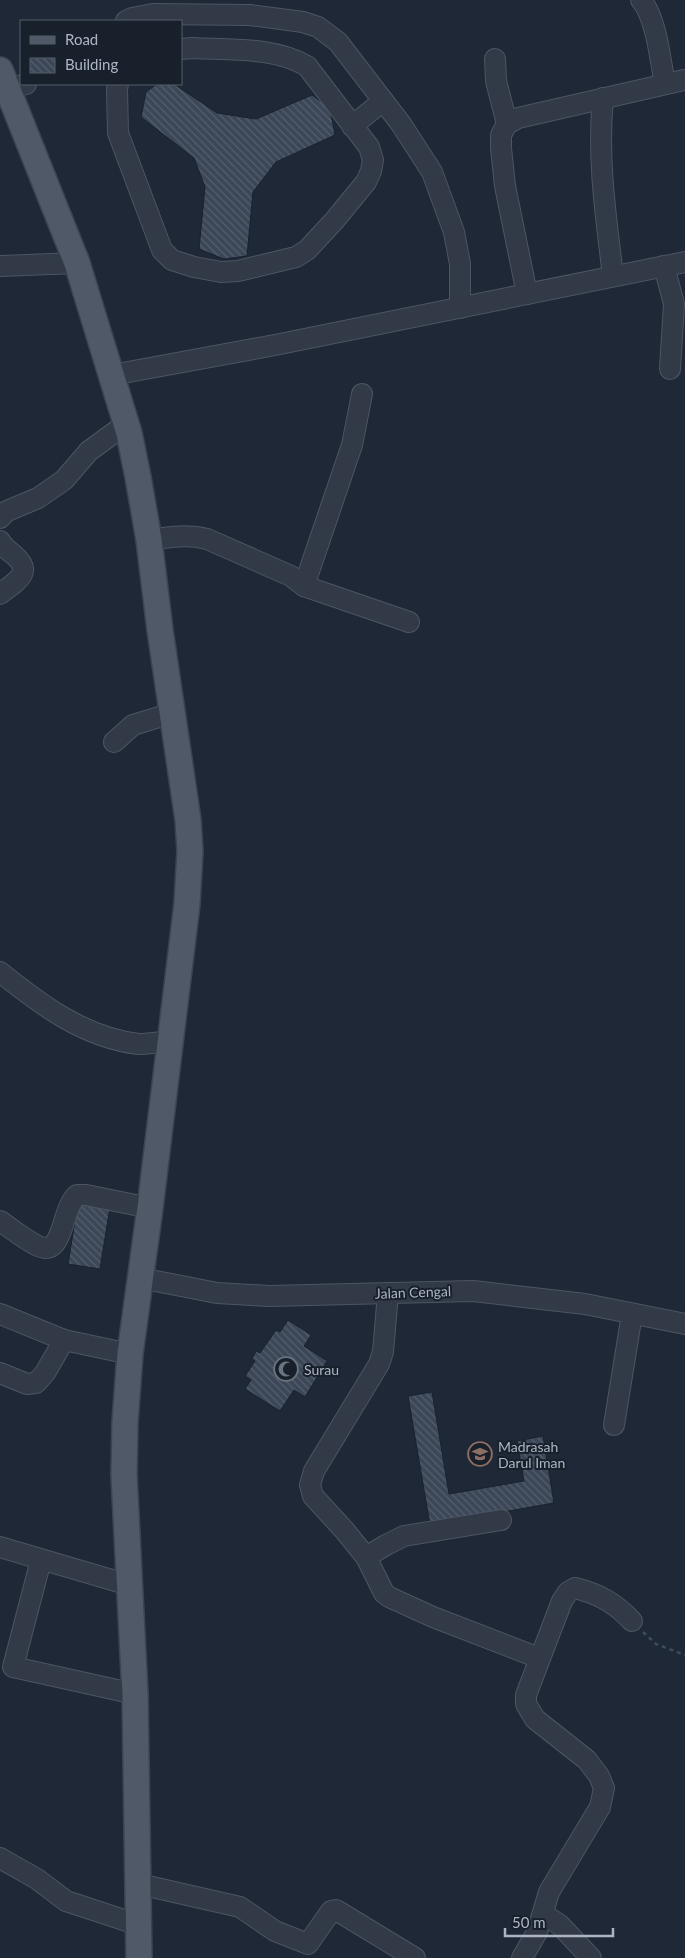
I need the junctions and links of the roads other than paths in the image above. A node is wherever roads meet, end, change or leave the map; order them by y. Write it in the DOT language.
graph roads {
  1 [pos="641,0"];
  2 [pos="128,20"];
  3 [pos="182,49"];
  4 [pos="495,59"];
  5 [pos="684,80"];
  6 [pos="9,84"];
  7 [pos="665,84"];
  8 [pos="118,85"];
  9 [pos="603,98"];
  10 [pos="383,101"];
  11 [pos="507,124"];
  12 [pos="352,126"];
  13 [pos="685,262"];
  14 [pos="77,263"];
  15 [pos="0,266"];
  16 [pos="664,266"];
  17 [pos="613,276"];
  18 [pos="527,294"];
  19 [pos="460,308"];
  20 [pos="670,369"];
  21 [pos="112,374"];
  22 [pos="362,394"];
  23 [pos="126,424"];
  24 [pos="0,518"];
  25 [pos="149,540"];
  26 [pos="0,541"];
  27 [pos="304,586"];
  28 [pos="0,594"];
  29 [pos="409,622"];
  30 [pos="172,713"];
  31 [pos="114,742"];
  32 [pos="0,972"];
  33 [pos="170,1041"];
  34 [pos="150,1208"];
  35 [pos="0,1221"];
  36 [pos="140,1278"];
  37 [pos="388,1293"];
  38 [pos="0,1314"];
  39 [pos="632,1314"];
  40 [pos="685,1324"];
  41 [pos="64,1340"];
  42 [pos="130,1354"];
  43 [pos="0,1373"];
  44 [pos="614,1425"];
  45 [pos="501,1520"];
  46 [pos="0,1547"];
  47 [pos="366,1557"];
  48 [pos="41,1560"];
  49 [pos="129,1585"];
  50 [pos="632,1621"];
  51 [pos="539,1658"];
  52 [pos="135,1694"];
  53 [pos="0,1858"];
  54 [pos="139,1884"];
  55 [pos="542,1914"];
  56 [pos="139,1925"];
  57 [pos="139,1958"];
  58 [pos="415,1958"];
  59 [pos="522,1958"];
  60 [pos="591,1958"];
  1 -- 7 [label="street"];
  2 -- 10 [label="street"];
  3 -- 12 [label="street"];
  4 -- 11 [label="street"];
  5 -- 7 [label="street"];
  6 -- 14 [label="main road"];
  7 -- 9 [label="street"];
  8 -- 12 [label="street"];
  9 -- 11 [label="street"];
  9 -- 17 [label="street"];
  10 -- 12 [label="street"];
  10 -- 19 [label="street"];
  11 -- 18 [label="street"];
  13 -- 16 [label="street"];
  14 -- 15 [label="street"];
  14 -- 21 [label="main road"];
  16 -- 17 [label="street"];
  16 -- 20 [label="street"];
  17 -- 18 [label="street"];
  18 -- 19 [label="street"];
  19 -- 21 [label="street"];
  21 -- 23 [label="main road"];
  22 -- 27 [label="street"];
  23 -- 24 [label="street"];
  23 -- 25 [label="main road"];
  25 -- 27 [label="street"];
  25 -- 30 [label="main road"];
  26 -- 28 [label="street"];
  27 -- 29 [label="street"];
  30 -- 31 [label="street"];
  30 -- 33 [label="main road"];
  32 -- 33 [label="street"];
  33 -- 34 [label="main road"];
  34 -- 35 [label="street"];
  34 -- 36 [label="main road"];
  36 -- 37 [label="street, Jalan Cengal"];
  36 -- 42 [label="main road"];
  37 -- 39 [label="street, Jalan Cengal"];
  37 -- 47 [label="street"];
  38 -- 41 [label="street"];
  39 -- 40 [label="street, Jalan Cengal"];
  39 -- 44 [label="street"];
  41 -- 42 [label="street"];
  41 -- 43 [label="street"];
  42 -- 49 [label="main road"];
  45 -- 47 [label="street"];
  46 -- 48 [label="street"];
  47 -- 51 [label="street"];
  48 -- 49 [label="street"];
  48 -- 52 [label="street"];
  49 -- 52 [label="main road"];
  50 -- 51 [label="street"];
  51 -- 55 [label="street"];
  52 -- 54 [label="main road"];
  53 -- 56 [label="street"];
  54 -- 56 [label="main road"];
  54 -- 58 [label="street"];
  55 -- 59 [label="street"];
  55 -- 60 [label="street"];
  56 -- 57 [label="main road"];
}
